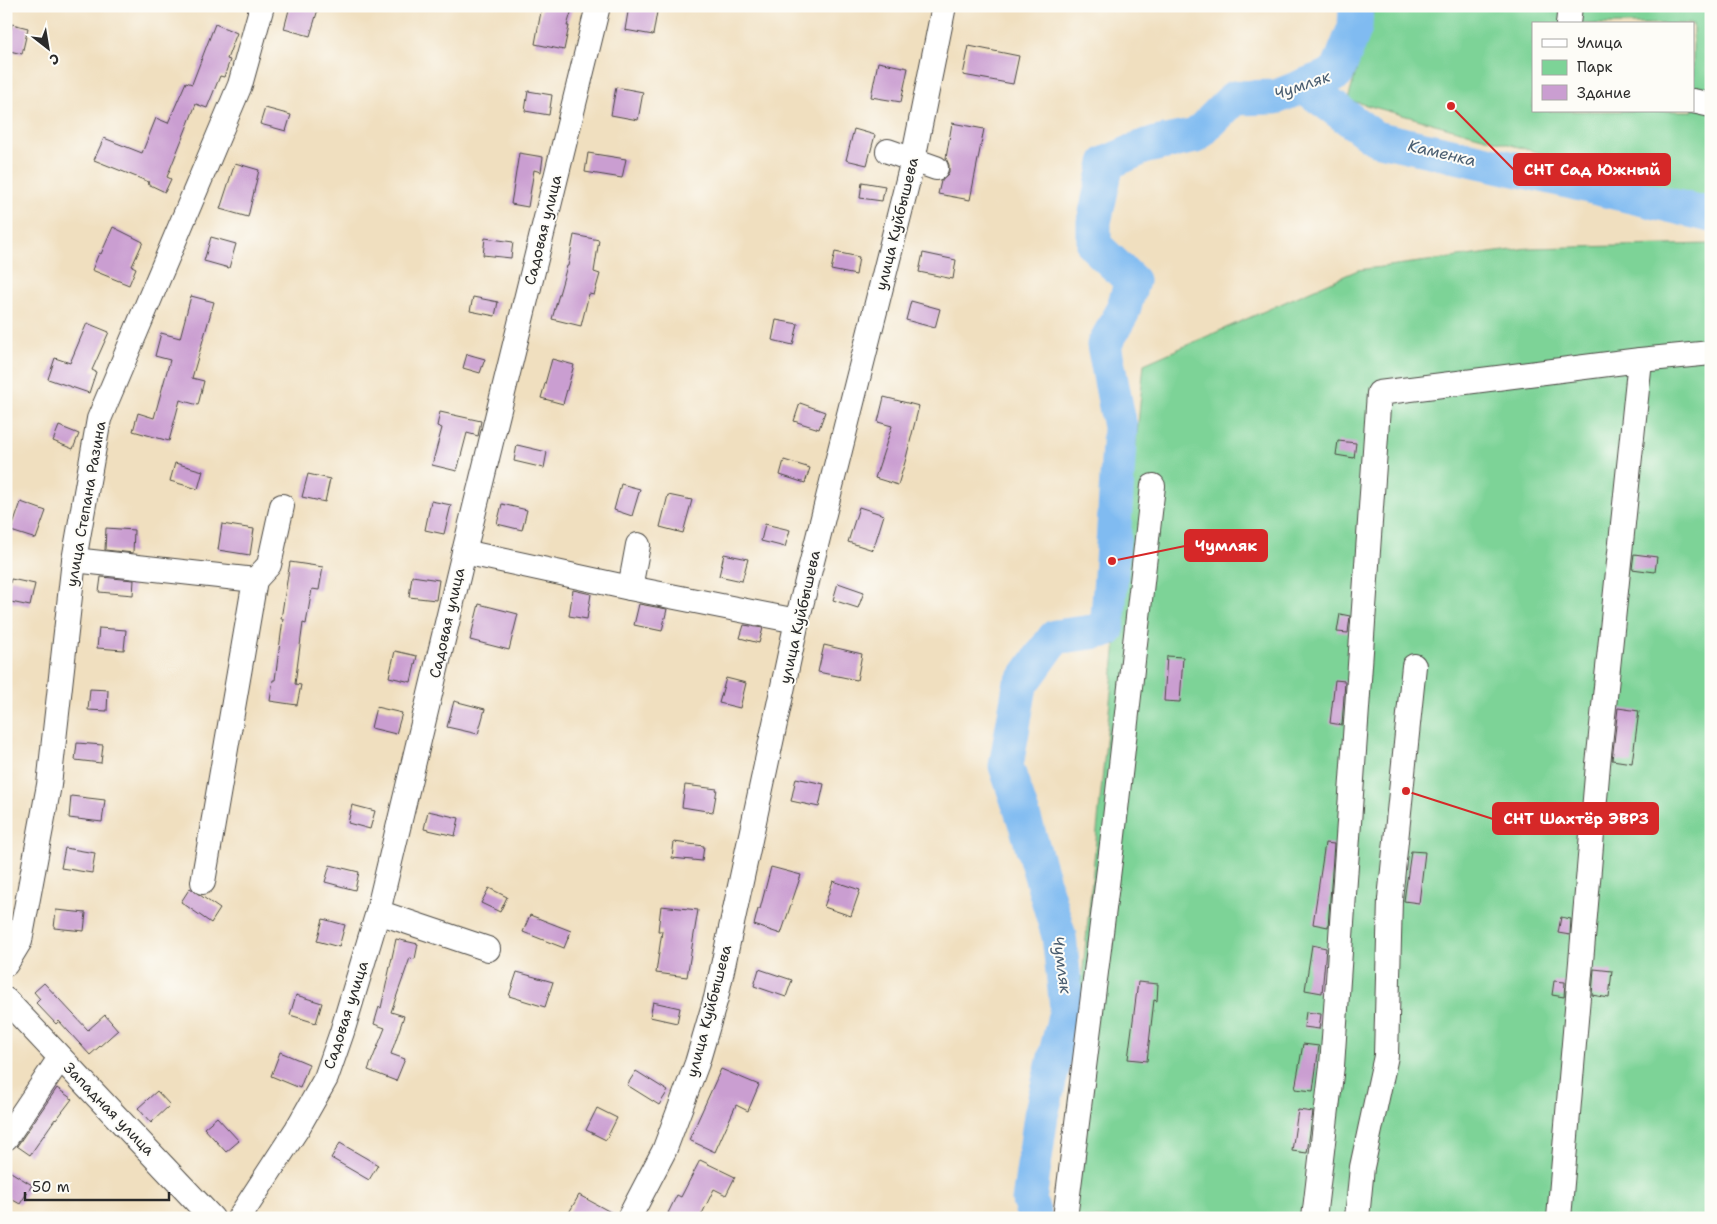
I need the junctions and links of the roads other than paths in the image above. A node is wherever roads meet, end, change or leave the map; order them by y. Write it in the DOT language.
graph roads {
  1 [pos="262,6"];
  2 [pos="598,6"];
  3 [pos="944,6"];
  4 [pos="1570,6"];
  5 [pos="1568,22"];
  6 [pos="1694,101"];
  7 [pos="1711,105"];
  8 [pos="888,151"];
  9 [pos="913,160"];
  10 [pos="936,168"];
  11 [pos="1711,354"];
  12 [pos="1640,360"];
  13 [pos="1153,486"];
  14 [pos="282,506"];
  15 [pos="638,545"];
  16 [pos="464,552"];
  17 [pos="74,560"];
  18 [pos="255,580"];
  19 [pos="630,588"];
  20 [pos="797,621"];
  21 [pos="1414,666"];
  22 [pos="203,882"];
  23 [pos="378,912"];
  24 [pos="488,949"];
  25 [pos="6,964"];
  26 [pos="6,1000"];
  27 [pos="60,1058"];
  28 [pos="6,1138"];
  29 [pos="212,1218"];
  30 [pos="239,1218"];
  31 [pos="629,1218"];
  32 [pos="1065,1218"];
  33 [pos="1314,1218"];
  34 [pos="1357,1218"];
  35 [pos="1559,1218"];
  1 -- 17 [label="street, улица Степана Разина"];
  2 -- 16 [label="street, Садовая улица"];
  3 -- 9 [label="street, улица Куйбышева"];
  4 -- 5 [label="street"];
  6 -- 7 [label="street"];
  8 -- 9 [label="street"];
  9 -- 10 [label="street"];
  9 -- 20 [label="street, улица Куйбышева"];
  11 -- 12 [label="street"];
  12 -- 33 [label="street"];
  12 -- 35 [label="street"];
  13 -- 32 [label="street"];
  14 -- 18 [label="street"];
  15 -- 19 [label="street"];
  16 -- 19 [label="street"];
  16 -- 23 [label="street, Садовая улица"];
  17 -- 18 [label="street"];
  17 -- 25 [label="street, улица Степана Разина"];
  18 -- 22 [label="street"];
  19 -- 20 [label="street"];
  20 -- 31 [label="street, улица Куйбышева"];
  21 -- 34 [label="street"];
  23 -- 24 [label="street"];
  23 -- 30 [label="street, Садовая улица"];
  26 -- 27 [label="street, Западная улица"];
  27 -- 28 [label="street"];
  27 -- 29 [label="street, Западная улица"];
}
